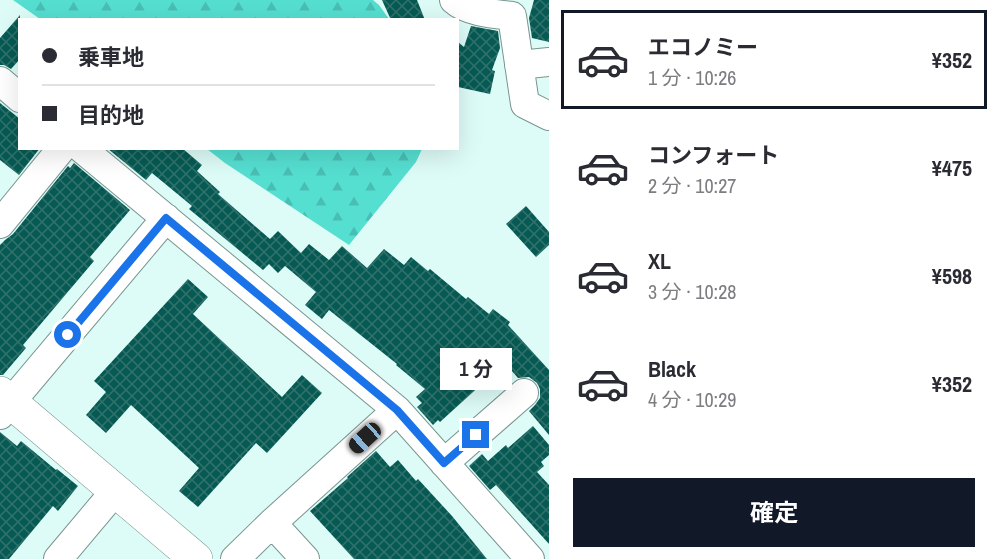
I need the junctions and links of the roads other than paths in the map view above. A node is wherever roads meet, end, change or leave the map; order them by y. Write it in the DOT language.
graph roads {
  1 [pos="454,0"];
  2 [pos="549,62"];
  3 [pos="519,65"];
  4 [pos="0,81"];
  5 [pos="18,96"];
  6 [pos="549,116"];
  7 [pos="60,150"];
  8 [pos="83,150"];
  9 [pos="166,218"];
  10 [pos="0,224"];
  11 [pos="524,393"];
  12 [pos="4,403"];
  13 [pos="397,410"];
  14 [pos="444,463"];
  15 [pos="116,490"];
  16 [pos="272,523"];
  17 [pos="58,559"];
  18 [pos="196,559"];
  19 [pos="235,559"];
  20 [pos="305,559"];
  21 [pos="530,559"];
  1 -- 3 [label="street"];
  2 -- 3 [label="street"];
  3 -- 6 [label="street"];
  4 -- 5 [label="street"];
  7 -- 10 [label="street"];
  8 -- 9 [label="street"];
  9 -- 12 [label="street"];
  9 -- 13 [label="street"];
  11 -- 14 [label="street"];
  12 -- 15 [label="street"];
  13 -- 14 [label="street"];
  13 -- 16 [label="street"];
  14 -- 21 [label="street"];
  15 -- 17 [label="street"];
  15 -- 18 [label="street"];
  16 -- 19 [label="street"];
  16 -- 20 [label="street"];
}
